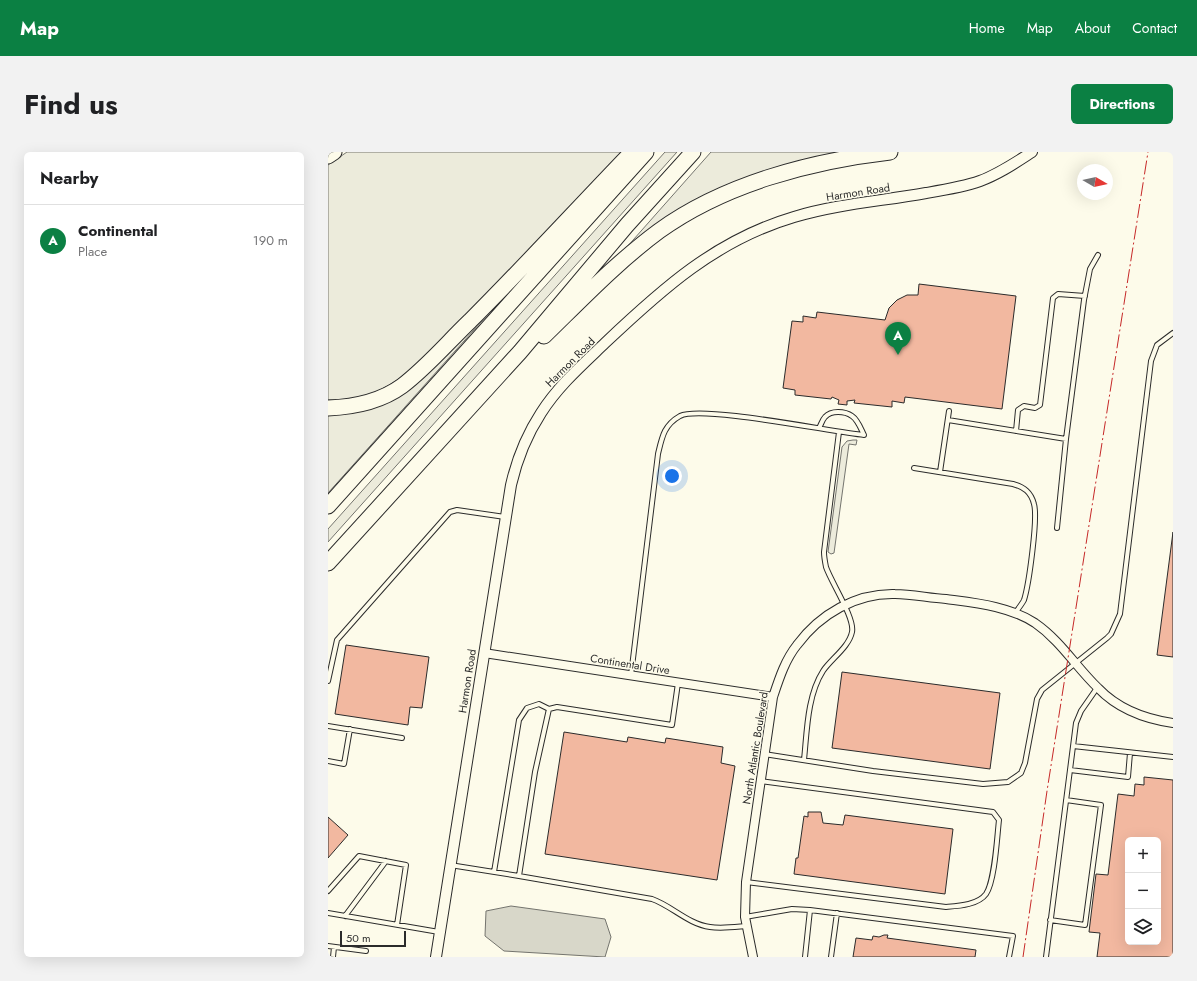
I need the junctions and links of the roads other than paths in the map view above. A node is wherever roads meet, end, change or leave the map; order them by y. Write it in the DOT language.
graph roads {
  1 [pos="334,152"];
  2 [pos="632,152"];
  3 [pos="646,152"];
  4 [pos="693,152"];
  5 [pos="890,152"];
  6 [pos="1032,152"];
  7 [pos="328,156"];
  8 [pos="1098,255"];
  9 [pos="1085,296"];
  10 [pos="1173,333"];
  11 [pos="520,352"];
  12 [pos="328,408"];
  13 [pos="949,411"];
  14 [pos="948,420"];
  15 [pos="819,428"];
  16 [pos="1016,431"];
  17 [pos="838,432"];
  18 [pos="1066,439"];
  19 [pos="914,468"];
  20 [pos="940,472"];
  21 [pos="328,506"];
  22 [pos="505,517"];
  23 [pos="1056,528"];
  24 [pos="328,563"];
  25 [pos="843,604"];
  26 [pos="1015,613"];
  27 [pos="484,652"];
  28 [pos="1077,664"];
  29 [pos="631,675"];
  30 [pos="328,681"];
  31 [pos="678,682"];
  32 [pos="1097,688"];
  33 [pos="773,697"];
  34 [pos="549,709"];
  35 [pos="1173,723"];
  36 [pos="328,726"];
  37 [pos="350,729"];
  38 [pos="402,738"];
  39 [pos="1073,746"];
  40 [pos="1130,753"];
  41 [pos="764,754"];
  42 [pos="1173,757"];
  43 [pos="804,760"];
  44 [pos="328,761"];
  45 [pos="1070,770"];
  46 [pos="760,780"];
  47 [pos="1066,800"];
  48 [pos="386,861"];
  49 [pos="450,865"];
  50 [pos="494,872"];
  51 [pos="519,876"];
  52 [pos="746,882"];
  53 [pos="328,890"];
  54 [pos="810,910"];
  55 [pos="328,913"];
  56 [pos="837,913"];
  57 [pos="345,916"];
  58 [pos="746,917"];
  59 [pos="1050,920"];
  60 [pos="397,925"];
  61 [pos="747,926"];
  62 [pos="440,932"];
  63 [pos="328,946"];
  64 [pos="334,947"];
  65 [pos="366,951"];
  66 [pos="333,957"];
  67 [pos="436,957"];
  68 [pos="753,957"];
  69 [pos="805,957"];
  70 [pos="831,957"];
  71 [pos="1009,957"];
  72 [pos="1046,957"];
  1 -- 7 [label="highway"];
  2 -- 12 [label="highway"];
  3 -- 21 [label="highway"];
  4 -- 11 [label="highway"];
  5 -- 11 [label="highway"];
  6 -- 22 [label="street, Harmon Road"];
  8 -- 9 [label="lane"];
  9 -- 16 [label="lane"];
  9 -- 18 [label="lane"];
  10 -- 28 [label="lane"];
  11 -- 24 [label="highway"];
  13 -- 14 [label="lane"];
  14 -- 16 [label="lane"];
  14 -- 20 [label="lane"];
  15 -- 17 [label="lane"];
  15 -- 17 [label="lane"];
  15 -- 29 [label="lane"];
  16 -- 18 [label="lane"];
  17 -- 25 [label="lane"];
  18 -- 23 [label="lane"];
  19 -- 20 [label="lane"];
  20 -- 26 [label="lane"];
  22 -- 27 [label="street, Harmon Road"];
  22 -- 30 [label="lane"];
  25 -- 26 [label="street, North Atlantic Boulevard"];
  25 -- 33 [label="street, North Atlantic Boulevard"];
  25 -- 43 [label="lane"];
  26 -- 28 [label="street, North Atlantic Boulevard"];
  27 -- 29 [label="street, Continental Drive"];
  27 -- 49 [label="street, Harmon Road"];
  28 -- 32 [label="street, North Atlantic Boulevard"];
  28 -- 43 [label="lane"];
  29 -- 31 [label="street, Continental Drive"];
  31 -- 33 [label="street, Continental Drive"];
  31 -- 34 [label="lane"];
  32 -- 35 [label="street, North Atlantic Boulevard"];
  32 -- 39 [label="lane"];
  33 -- 41 [label="street, North Atlantic Boulevard"];
  34 -- 50 [label="lane"];
  34 -- 51 [label="lane"];
  36 -- 37 [label="lane"];
  37 -- 38 [label="lane"];
  37 -- 44 [label="lane"];
  39 -- 40 [label="lane"];
  39 -- 45 [label="lane"];
  40 -- 42 [label="lane"];
  40 -- 45 [label="lane"];
  41 -- 43 [label="lane"];
  41 -- 46 [label="street, North Atlantic Boulevard"];
  45 -- 47 [label="lane"];
  46 -- 52 [label="street, North Atlantic Boulevard"];
  46 -- 52 [label="lane"];
  47 -- 59 [label="lane"];
  47 -- 59 [label="lane"];
  48 -- 53 [label="lane"];
  48 -- 57 [label="lane"];
  48 -- 60 [label="lane"];
  49 -- 50 [label="lane"];
  49 -- 62 [label="street, Harmon Road"];
  50 -- 51 [label="lane"];
  51 -- 61 [label="lane"];
  52 -- 58 [label="street, North Atlantic Boulevard"];
  54 -- 56 [label="lane"];
  54 -- 58 [label="lane"];
  54 -- 69 [label="lane"];
  55 -- 57 [label="lane"];
  56 -- 70 [label="lane"];
  56 -- 71 [label="lane"];
  57 -- 60 [label="lane"];
  58 -- 61 [label="street, North Atlantic Boulevard"];
  59 -- 72 [label="lane"];
  60 -- 62 [label="lane"];
  61 -- 68 [label="street, North Atlantic Boulevard"];
  62 -- 67 [label="street, Harmon Road"];
  63 -- 64 [label="lane"];
  64 -- 65 [label="lane"];
  64 -- 66 [label="lane"];
}
